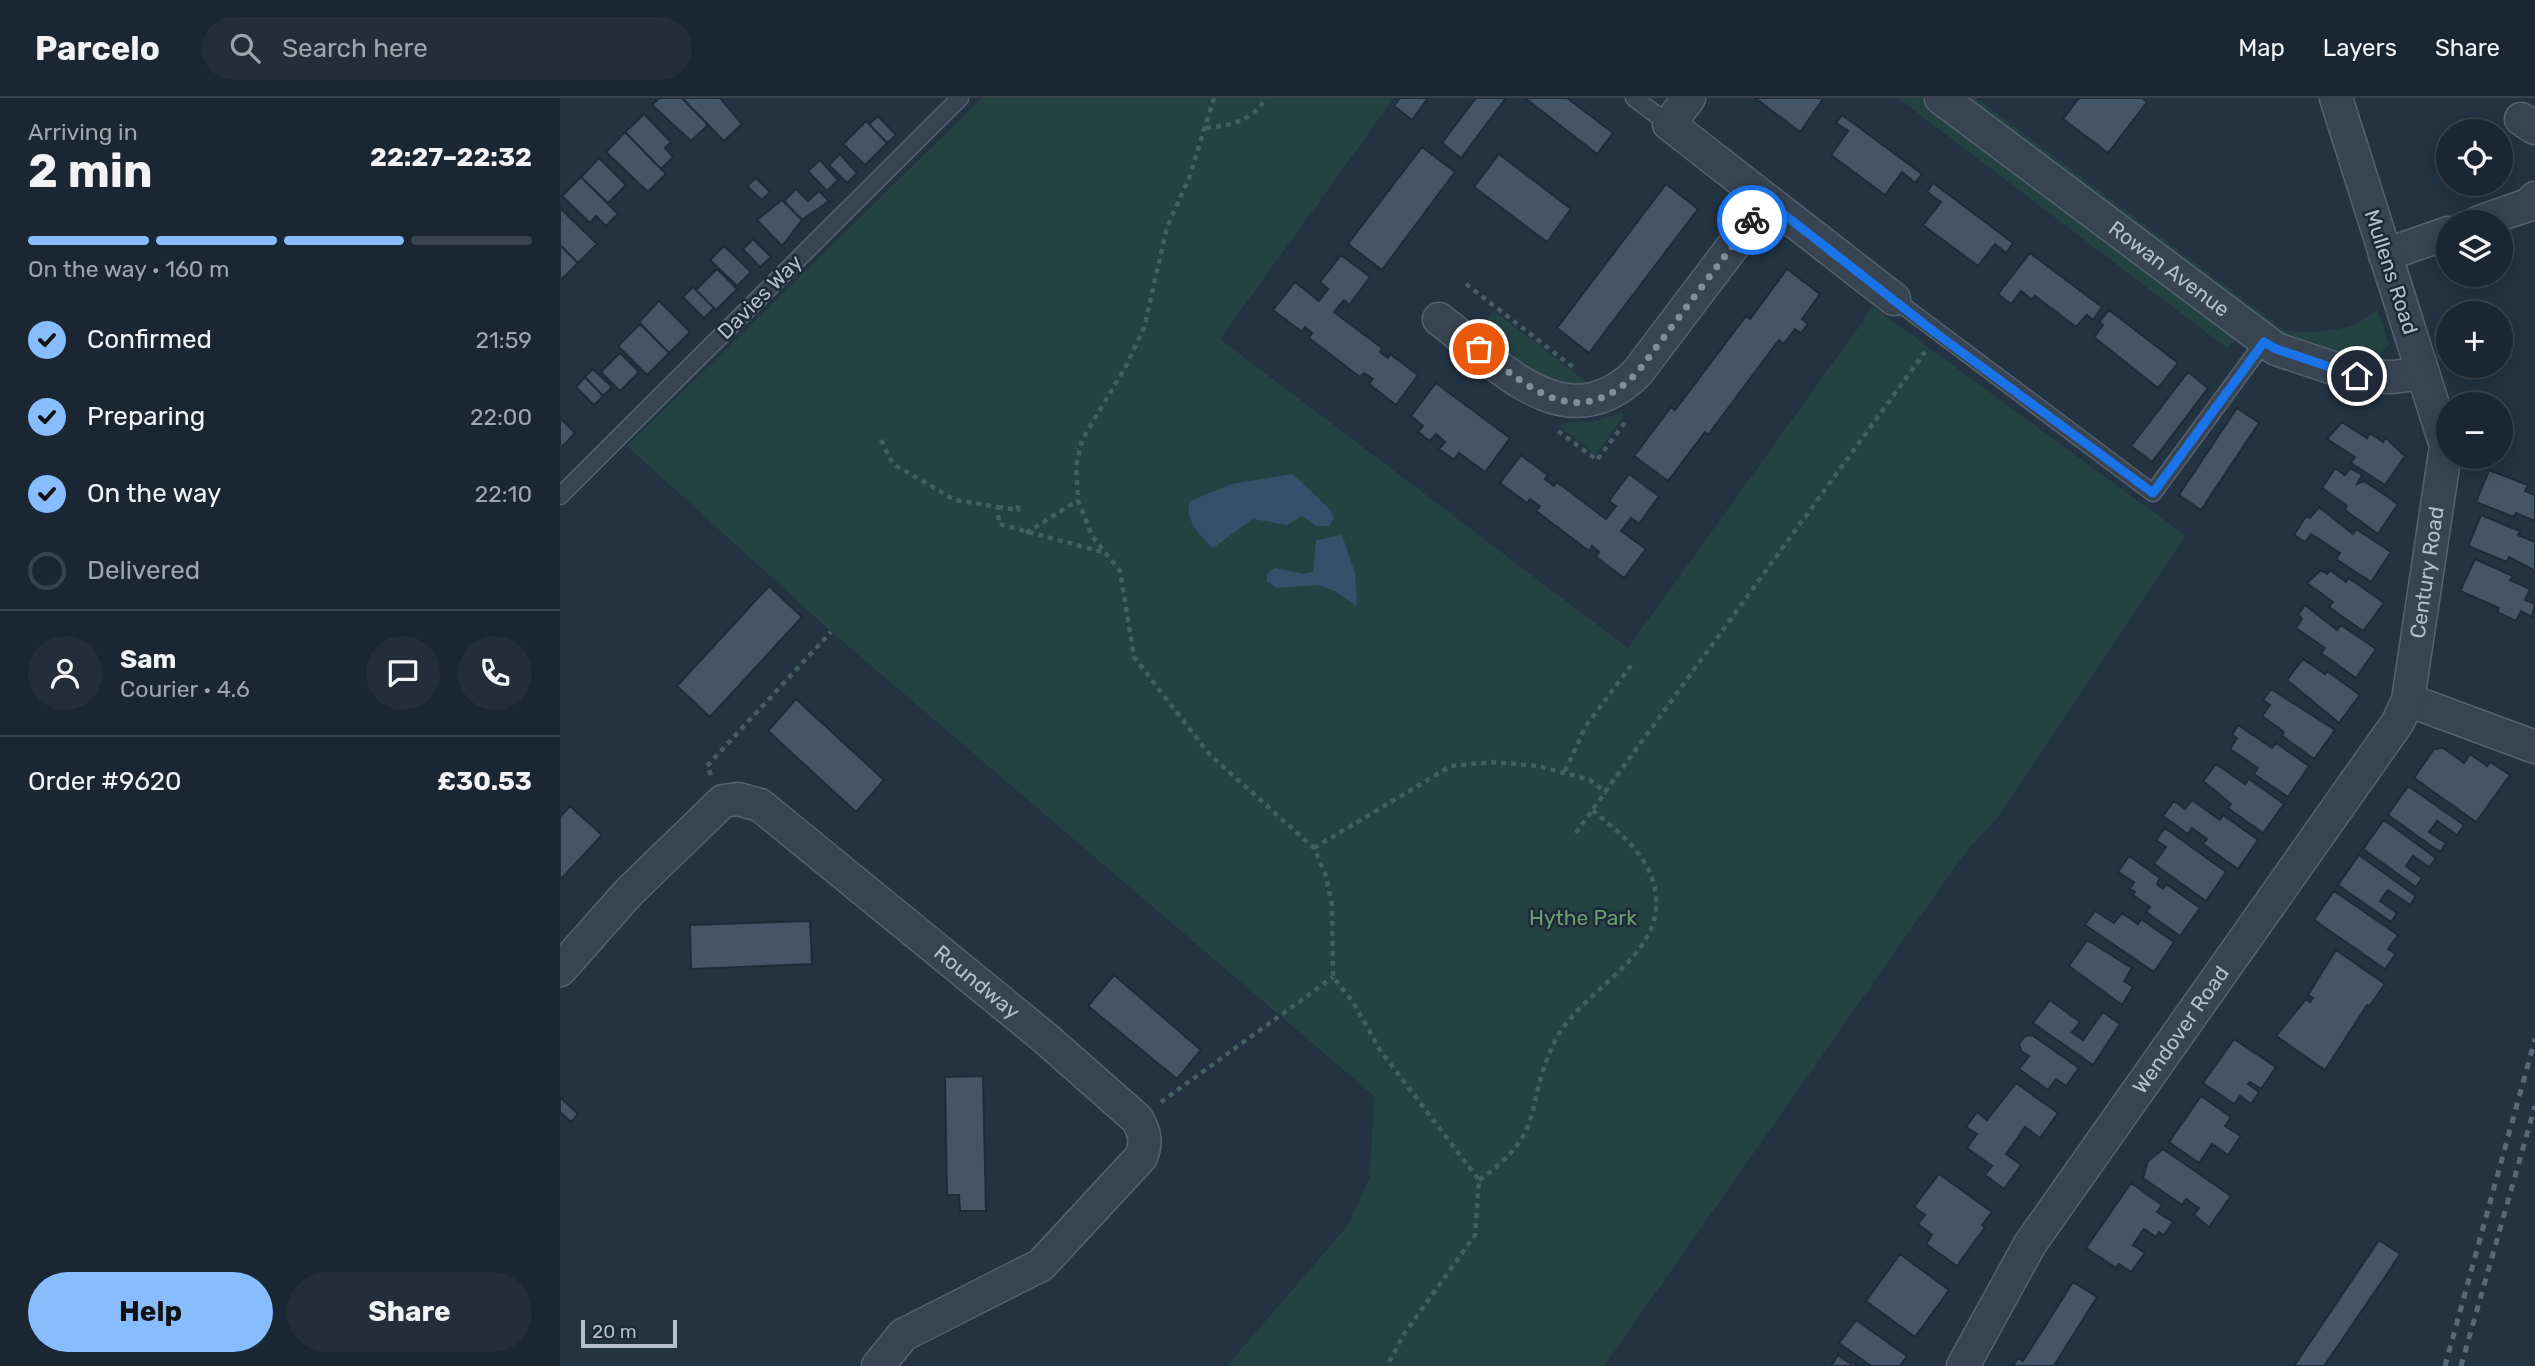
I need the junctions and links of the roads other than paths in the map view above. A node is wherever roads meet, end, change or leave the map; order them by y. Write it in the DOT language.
graph roads {
  1 [pos="960,98"];
  2 [pos="1634,98"];
  3 [pos="1689,98"];
  4 [pos="1941,98"];
  5 [pos="2336,98"];
  6 [pos="1669,124"];
  7 [pos="2535,198"];
  8 [pos="1767,201"];
  9 [pos="2513,210"];
  10 [pos="2436,237"];
  11 [pos="2385,255"];
  12 [pos="1894,299"];
  13 [pos="1439,318"];
  14 [pos="2264,342"];
  15 [pos="2423,373"];
  16 [pos="2436,414"];
  17 [pos="2442,469"];
  18 [pos="560,496"];
  19 [pos="2407,700"];
  20 [pos="2535,747"];
  21 [pos="560,970"];
  22 [pos="878,1366"];
  23 [pos="1963,1366"];
  1 -- 18 [label="lane, Davies Way"];
  2 -- 6 [label="lane"];
  3 -- 6 [label="street"];
  4 -- 14 [label="street, Rowan Avenue"];
  5 -- 11 [label="street, Mullens Road"];
  6 -- 8 [label="street"];
  7 -- 9 [label="street"];
  8 -- 12 [label="street"];
  8 -- 13 [label="street"];
  10 -- 11 [label="street"];
  11 -- 15 [label="street, Mullens Road"];
  12 -- 14 [label="lane"];
  14 -- 15 [label="street, Rowan Avenue"];
  15 -- 16 [label="street, Mullens Road"];
  17 -- 19 [label="street, Century Road"];
  19 -- 20 [label="street"];
  19 -- 23 [label="street, Wendover Road"];
  21 -- 22 [label="street, Roundway"];
}
